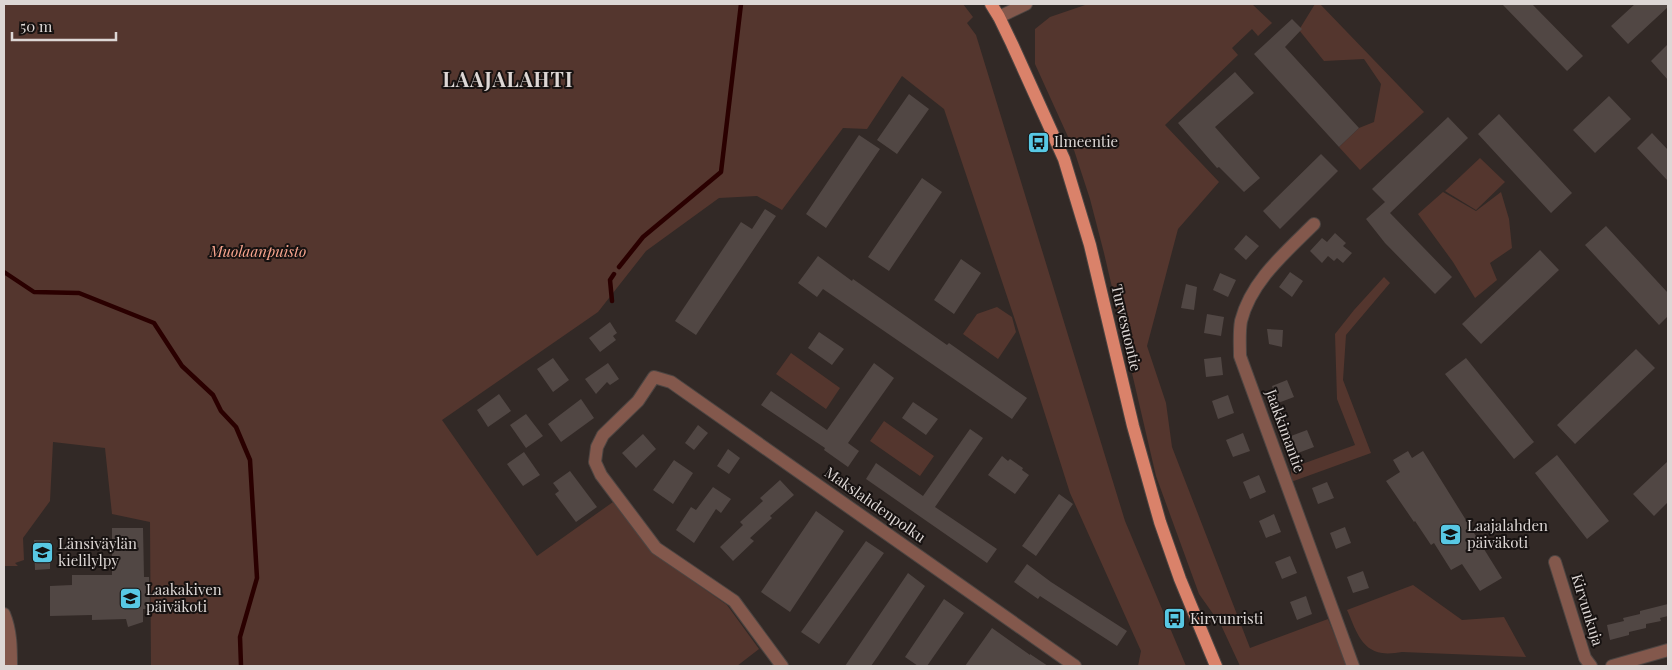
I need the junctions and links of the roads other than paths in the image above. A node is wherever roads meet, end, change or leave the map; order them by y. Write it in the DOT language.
graph roads {
  1 [pos="991,4"];
  2 [pos="1026,4"];
  3 [pos="999,17"];
  4 [pos="1314,224"];
  5 [pos="1555,562"];
  6 [pos="4,614"];
  7 [pos="1668,650"];
  8 [pos="11,666"];
  9 [pos="782,666"];
  10 [pos="1075,666"];
  11 [pos="1216,666"];
  12 [pos="1353,666"];
  13 [pos="1591,666"];
  14 [pos="1612,666"];
  1 -- 3 [label="main road, Turvesuontie"];
  2 -- 3 [label="street"];
  3 -- 11 [label="main road, Turvesuontie"];
  4 -- 12 [label="street, Jaakkimantie"];
  5 -- 13 [label="street, Kirvunkuja"];
  6 -- 8 [label="street"];
  7 -- 14 [label="street"];
  9 -- 10 [label="street, Makslahdenpolku"];
}
